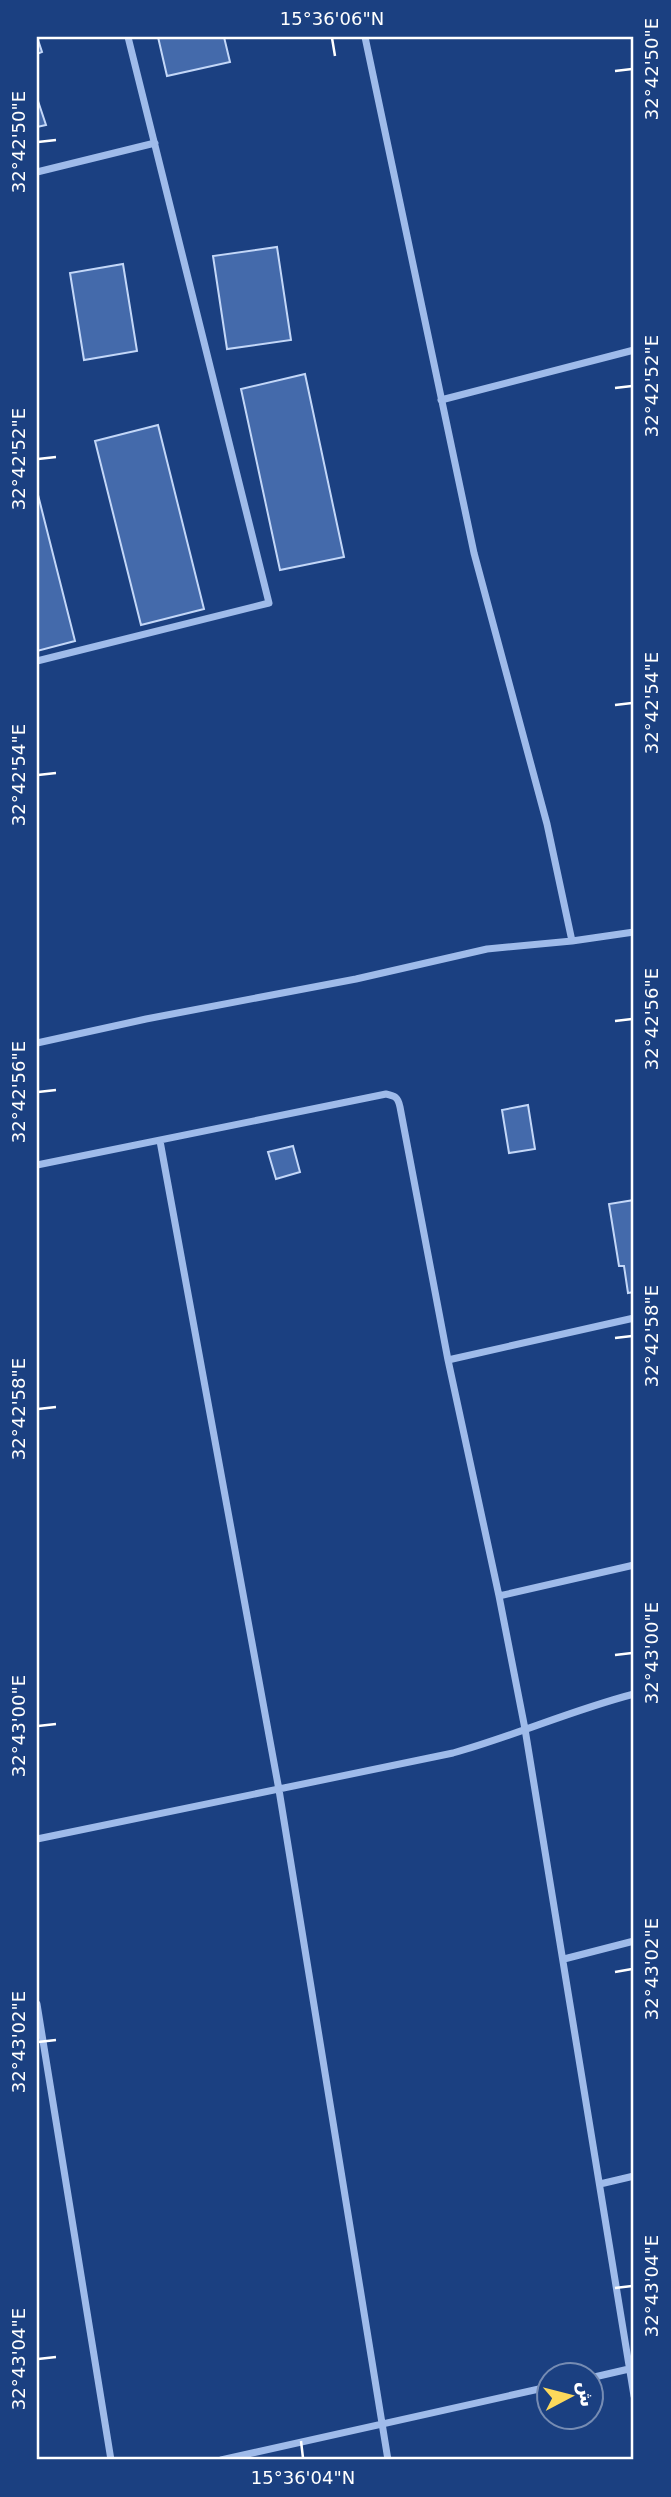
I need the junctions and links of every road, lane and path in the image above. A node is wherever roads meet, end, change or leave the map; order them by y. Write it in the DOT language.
graph roads {
  1 [pos="128,37"];
  2 [pos="365,37"];
  3 [pos="155,143"];
  4 [pos="37,172"];
  5 [pos="634,350"];
  6 [pos="441,400"];
  7 [pos="37,661"];
  8 [pos="634,932"];
  9 [pos="572,941"];
  10 [pos="37,1043"];
  11 [pos="160,1141"];
  12 [pos="37,1165"];
  13 [pos="634,1318"];
  14 [pos="449,1360"];
  15 [pos="634,1565"];
  16 [pos="499,1596"];
  17 [pos="634,1694"];
  18 [pos="525,1729"];
  19 [pos="279,1790"];
  20 [pos="37,1839"];
  21 [pos="634,1941"];
  22 [pos="564,1959"];
  23 [pos="37,2004"];
  24 [pos="634,2176"];
  25 [pos="600,2184"];
  26 [pos="629,2369"];
  27 [pos="604,2375"];
  28 [pos="534,2390"];
  29 [pos="634,2396"];
  30 [pos="382,2426"];
  31 [pos="111,2460"];
  32 [pos="221,2460"];
  33 [pos="388,2460"];
  1 -- 3 [label="street"];
  2 -- 6 [label="street"];
  3 -- 4 [label="street"];
  3 -- 7 [label="street"];
  5 -- 6 [label="street"];
  6 -- 9 [label="street"];
  8 -- 9 [label="street"];
  9 -- 10 [label="street"];
  11 -- 12 [label="street"];
  11 -- 14 [label="street"];
  11 -- 19 [label="street"];
  13 -- 14 [label="street"];
  14 -- 16 [label="street"];
  15 -- 16 [label="street"];
  16 -- 18 [label="street"];
  17 -- 18 [label="street"];
  18 -- 19 [label="street"];
  18 -- 22 [label="street"];
  19 -- 20 [label="street"];
  19 -- 30 [label="street"];
  21 -- 22 [label="street"];
  22 -- 25 [label="street"];
  23 -- 31 [label="street"];
  24 -- 25 [label="street"];
  25 -- 26 [label="street"];
  26 -- 27 [label="street"];
  26 -- 29 [label="street"];
  28 -- 30 [label="street"];
  30 -- 32 [label="street"];
  30 -- 33 [label="street"];
}
